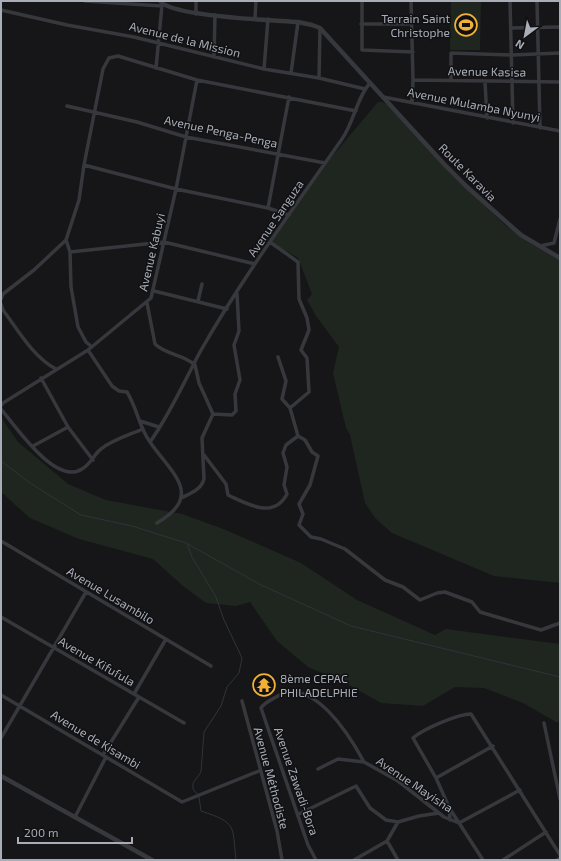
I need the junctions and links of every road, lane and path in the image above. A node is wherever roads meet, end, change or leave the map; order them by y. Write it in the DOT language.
graph roads {
  1 [pos="85,1"];
  2 [pos="196,1"];
  3 [pos="256,1"];
  4 [pos="362,1"];
  5 [pos="411,1"];
  6 [pos="510,1"];
  7 [pos="537,1"];
  8 [pos="162,4"];
  9 [pos="1,10"];
  10 [pos="196,14"];
  11 [pos="215,15"];
  12 [pos="255,18"];
  13 [pos="268,19"];
  14 [pos="298,22"];
  15 [pos="362,24"];
  16 [pos="412,24"];
  17 [pos="560,26"];
  18 [pos="320,28"];
  19 [pos="511,28"];
  20 [pos="538,28"];
  21 [pos="160,44"];
  22 [pos="413,52"];
  23 [pos="560,53"];
  24 [pos="539,54"];
  25 [pos="512,55"];
  26 [pos="214,57"];
  27 [pos="156,68"];
  28 [pos="264,69"];
  29 [pos="291,73"];
  30 [pos="319,78"];
  31 [pos="197,80"];
  32 [pos="413,80"];
  33 [pos="451,80"];
  34 [pos="485,82"];
  35 [pos="513,82"];
  36 [pos="539,82"];
  37 [pos="560,82"];
  38 [pos="370,83"];
  39 [pos="365,89"];
  40 [pos="290,97"];
  41 [pos="383,97"];
  42 [pos="412,102"];
  43 [pos="66,106"];
  44 [pos="356,111"];
  45 [pos="95,112"];
  46 [pos="487,118"];
  47 [pos="513,123"];
  48 [pos="540,128"];
  49 [pos="560,131"];
  50 [pos="186,137"];
  51 [pos="279,154"];
  52 [pos="325,163"];
  53 [pos="84,165"];
  54 [pos="176,189"];
  55 [pos="268,208"];
  56 [pos="289,215"];
  57 [pos="560,218"];
  58 [pos="66,240"];
  59 [pos="164,242"];
  60 [pos="270,242"];
  61 [pos="539,246"];
  62 [pos="70,252"];
  63 [pos="560,258"];
  64 [pos="255,264"];
  65 [pos="202,284"];
  66 [pos="154,291"];
  67 [pos="237,294"];
  68 [pos="1,299"];
  69 [pos="198,301"];
  70 [pos="147,303"];
  71 [pos="1,304"];
  72 [pos="227,309"];
  73 [pos="92,347"];
  74 [pos="88,350"];
  75 [pos="278,357"];
  76 [pos="194,365"];
  77 [pos="56,369"];
  78 [pos="41,378"];
  79 [pos="2,404"];
  80 [pos="290,408"];
  81 [pos="1,410"];
  82 [pos="213,414"];
  83 [pos="140,421"];
  84 [pos="68,427"];
  85 [pos="159,427"];
  86 [pos="143,429"];
  87 [pos="298,436"];
  88 [pos="150,442"];
  89 [pos="33,446"];
  90 [pos="204,455"];
  91 [pos="93,460"];
  92 [pos="181,498"];
  93 [pos="157,523"];
  94 [pos="1,541"];
  95 [pos="86,592"];
  96 [pos="1,617"];
  97 [pos="560,623"];
  98 [pos="166,640"];
  99 [pos="53,647"];
  100 [pos="211,666"];
  101 [pos="134,694"];
  102 [pos="1,695"];
  103 [pos="139,697"];
  104 [pos="242,701"];
  105 [pos="19,706"];
  106 [pos="184,723"];
  107 [pos="544,723"];
  108 [pos="1,738"];
  109 [pos="493,746"];
  110 [pos="105,756"];
  111 [pos="364,762"];
  112 [pos="318,769"];
  113 [pos="259,771"];
  114 [pos="1,776"];
  115 [pos="436,778"];
  116 [pos="520,790"];
  117 [pos="559,793"];
  118 [pos="560,799"];
  119 [pos="449,807"];
  120 [pos="439,813"];
  121 [pos="299,814"];
  122 [pos="75,817"];
  123 [pos="450,820"];
  124 [pos="398,822"];
  125 [pos="459,823"];
  126 [pos="546,832"];
  127 [pos="387,841"];
  128 [pos="560,857"];
  129 [pos="152,860"];
  130 [pos="282,860"];
  131 [pos="316,860"];
  132 [pos="354,860"];
  133 [pos="398,860"];
  134 [pos="483,860"];
  135 [pos="503,860"];
  136 [pos="557,860"];
  1 -- 8 [label="street"];
  2 -- 10 [label="street"];
  3 -- 12 [label="street"];
  4 -- 15 [label="street"];
  5 -- 16 [label="street"];
  6 -- 19 [label="street"];
  7 -- 20 [label="street"];
  8 -- 10 [label="street"];
  8 -- 21 [label="street"];
  9 -- 21 [label="street, Avenue de la Mission"];
  10 -- 11 [label="street"];
  11 -- 12 [label="street"];
  11 -- 26 [label="street"];
  12 -- 13 [label="street"];
  13 -- 14 [label="street"];
  13 -- 28 [label="street"];
  14 -- 18 [label="street"];
  14 -- 29 [label="street"];
  15 -- 16 [label="street"];
  15 -- 22 [label="street"];
  16 -- 22 [label="street"];
  17 -- 20 [label="street"];
  18 -- 30 [label="street"];
  18 -- 38 [label="street"];
  19 -- 20 [label="street"];
  19 -- 25 [label="street"];
  20 -- 24 [label="street"];
  21 -- 26 [label="street, Avenue de la Mission"];
  21 -- 27 [label="street"];
  22 -- 32 [label="street"];
  23 -- 24 [label="street"];
  24 -- 25 [label="street"];
  24 -- 36 [label="street"];
  25 -- 33 [label="street"];
  25 -- 35 [label="street"];
  26 -- 28 [label="street, Avenue de la Mission"];
  27 -- 31 [label="street"];
  27 -- 45 [label="street"];
  28 -- 29 [label="street, Avenue de la Mission"];
  29 -- 30 [label="street, Avenue de la Mission"];
  30 -- 39 [label="street, Avenue de la Mission"];
  31 -- 40 [label="street"];
  31 -- 50 [label="street, Avenue Kabuyi"];
  32 -- 33 [label="street, Avenue Kasisa"];
  32 -- 42 [label="street"];
  33 -- 34 [label="street, Avenue Kasisa"];
  34 -- 35 [label="street, Avenue Kasisa"];
  34 -- 46 [label="street"];
  35 -- 36 [label="street, Avenue Kasisa"];
  35 -- 47 [label="street"];
  36 -- 37 [label="street, Avenue Kasisa"];
  36 -- 48 [label="street"];
  38 -- 39 [label="street, Avenue Sanguza"];
  38 -- 41 [label="street, Route Karavia"];
  39 -- 44 [label="street, Avenue Sanguza"];
  40 -- 44 [label="street"];
  40 -- 51 [label="street"];
  41 -- 42 [label="street, Avenue Mulamba Nyunyi"];
  41 -- 61 [label="street, Route Karavia"];
  42 -- 46 [label="street, Avenue Mulamba Nyunyi"];
  43 -- 45 [label="street, Avenue Penga-Penga"];
  44 -- 52 [label="street, Avenue Sanguza"];
  45 -- 50 [label="street, Avenue Penga-Penga"];
  45 -- 53 [label="street"];
  46 -- 47 [label="street, Avenue Mulamba Nyunyi"];
  47 -- 48 [label="street, Avenue Mulamba Nyunyi"];
  48 -- 49 [label="street, Avenue Mulamba Nyunyi"];
  50 -- 51 [label="street, Avenue Penga-Penga"];
  50 -- 54 [label="street, Avenue Kabuyi"];
  51 -- 52 [label="street, Avenue Penga-Penga"];
  51 -- 55 [label="street"];
  52 -- 56 [label="street, Avenue Sanguza"];
  53 -- 54 [label="street"];
  53 -- 58 [label="street"];
  54 -- 55 [label="street"];
  54 -- 59 [label="street, Avenue Kabuyi"];
  55 -- 56 [label="street"];
  56 -- 60 [label="street, Avenue Sanguza"];
  57 -- 61 [label="street"];
  58 -- 62 [label="street"];
  58 -- 68 [label="street"];
  59 -- 62 [label="street"];
  59 -- 64 [label="street"];
  59 -- 66 [label="street, Avenue Kabuyi"];
  60 -- 64 [label="street, Avenue Sanguza"];
  60 -- 80 [label="street"];
  61 -- 63 [label="street, Route Karavia"];
  62 -- 73 [label="street"];
  64 -- 67 [label="street, Avenue Sanguza"];
  65 -- 69 [label="street"];
  66 -- 69 [label="street"];
  66 -- 70 [label="street, Avenue Kabuyi"];
  67 -- 72 [label="street, Avenue Sanguza"];
  67 -- 82 [label="street"];
  69 -- 72 [label="street"];
  70 -- 73 [label="street, Avenue Kabuyi"];
  70 -- 76 [label="street"];
  71 -- 77 [label="street"];
  72 -- 76 [label="street, Avenue Sanguza"];
  73 -- 74 [label="street, Avenue Kabuyi"];
  74 -- 77 [label="street, Avenue Kabuyi"];
  74 -- 83 [label="street"];
  75 -- 80 [label="street"];
  76 -- 82 [label="street"];
  76 -- 85 [label="street, Avenue Sanguza"];
  77 -- 78 [label="street, Avenue Kabuyi"];
  78 -- 79 [label="street, Avenue Kabuyi"];
  78 -- 84 [label="street"];
  80 -- 87 [label="street"];
  81 -- 89 [label="street"];
  82 -- 90 [label="street"];
  83 -- 85 [label="street"];
  83 -- 86 [label="street"];
  84 -- 89 [label="street"];
  84 -- 91 [label="street"];
  85 -- 88 [label="street, Avenue Sanguza"];
  86 -- 88 [label="street"];
  86 -- 91 [label="street"];
  87 -- 90 [label="street"];
  87 -- 97 [label="street"];
  88 -- 92 [label="street"];
  89 -- 91 [label="street"];
  90 -- 92 [label="street"];
  92 -- 93 [label="street"];
  94 -- 95 [label="street, Avenue Lusambilo"];
  95 -- 98 [label="street, Avenue Lusambilo"];
  95 -- 99 [label="street"];
  96 -- 99 [label="street, Avenue Kifufula"];
  98 -- 100 [label="street, Avenue Lusambilo"];
  98 -- 101 [label="street"];
  99 -- 101 [label="street, Avenue Kifufula"];
  99 -- 105 [label="street"];
  101 -- 103 [label="street, Avenue Kifufula"];
  102 -- 105 [label="street, Avenue de Kisambi"];
  103 -- 106 [label="street, Avenue Kifufula"];
  103 -- 110 [label="street"];
  104 -- 113 [label="street, Avenue Méthodiste"];
  105 -- 108 [label="street"];
  105 -- 110 [label="street, Avenue de Kisambi"];
  107 -- 117 [label="street"];
  109 -- 115 [label="street"];
  109 -- 115 [label="street"];
  109 -- 116 [label="street"];
  110 -- 113 [label="street, Avenue de Kisambi"];
  110 -- 122 [label="street"];
  111 -- 112 [label="street, Avenue Mayisha"];
  111 -- 120 [label="street, Avenue Mayisha"];
  111 -- 121 [label="street, Avenue Zawadi-Bora"];
  113 -- 130 [label="street, Avenue Méthodiste"];
  114 -- 122 [label="street"];
  115 -- 119 [label="street"];
  116 -- 125 [label="street"];
  116 -- 126 [label="street"];
  117 -- 118 [label="street"];
  119 -- 123 [label="street"];
  119 -- 125 [label="street"];
  120 -- 123 [label="street, Avenue Mayisha"];
  120 -- 124 [label="street"];
  121 -- 124 [label="street"];
  121 -- 131 [label="street, Avenue Zawadi-Bora"];
  122 -- 129 [label="street"];
  123 -- 125 [label="street, Avenue Mayisha"];
  124 -- 127 [label="street"];
  125 -- 134 [label="street, Avenue Mayisha"];
  126 -- 128 [label="street"];
  126 -- 135 [label="street"];
  127 -- 132 [label="street"];
  127 -- 133 [label="street"];
  128 -- 136 [label="street"];
}
